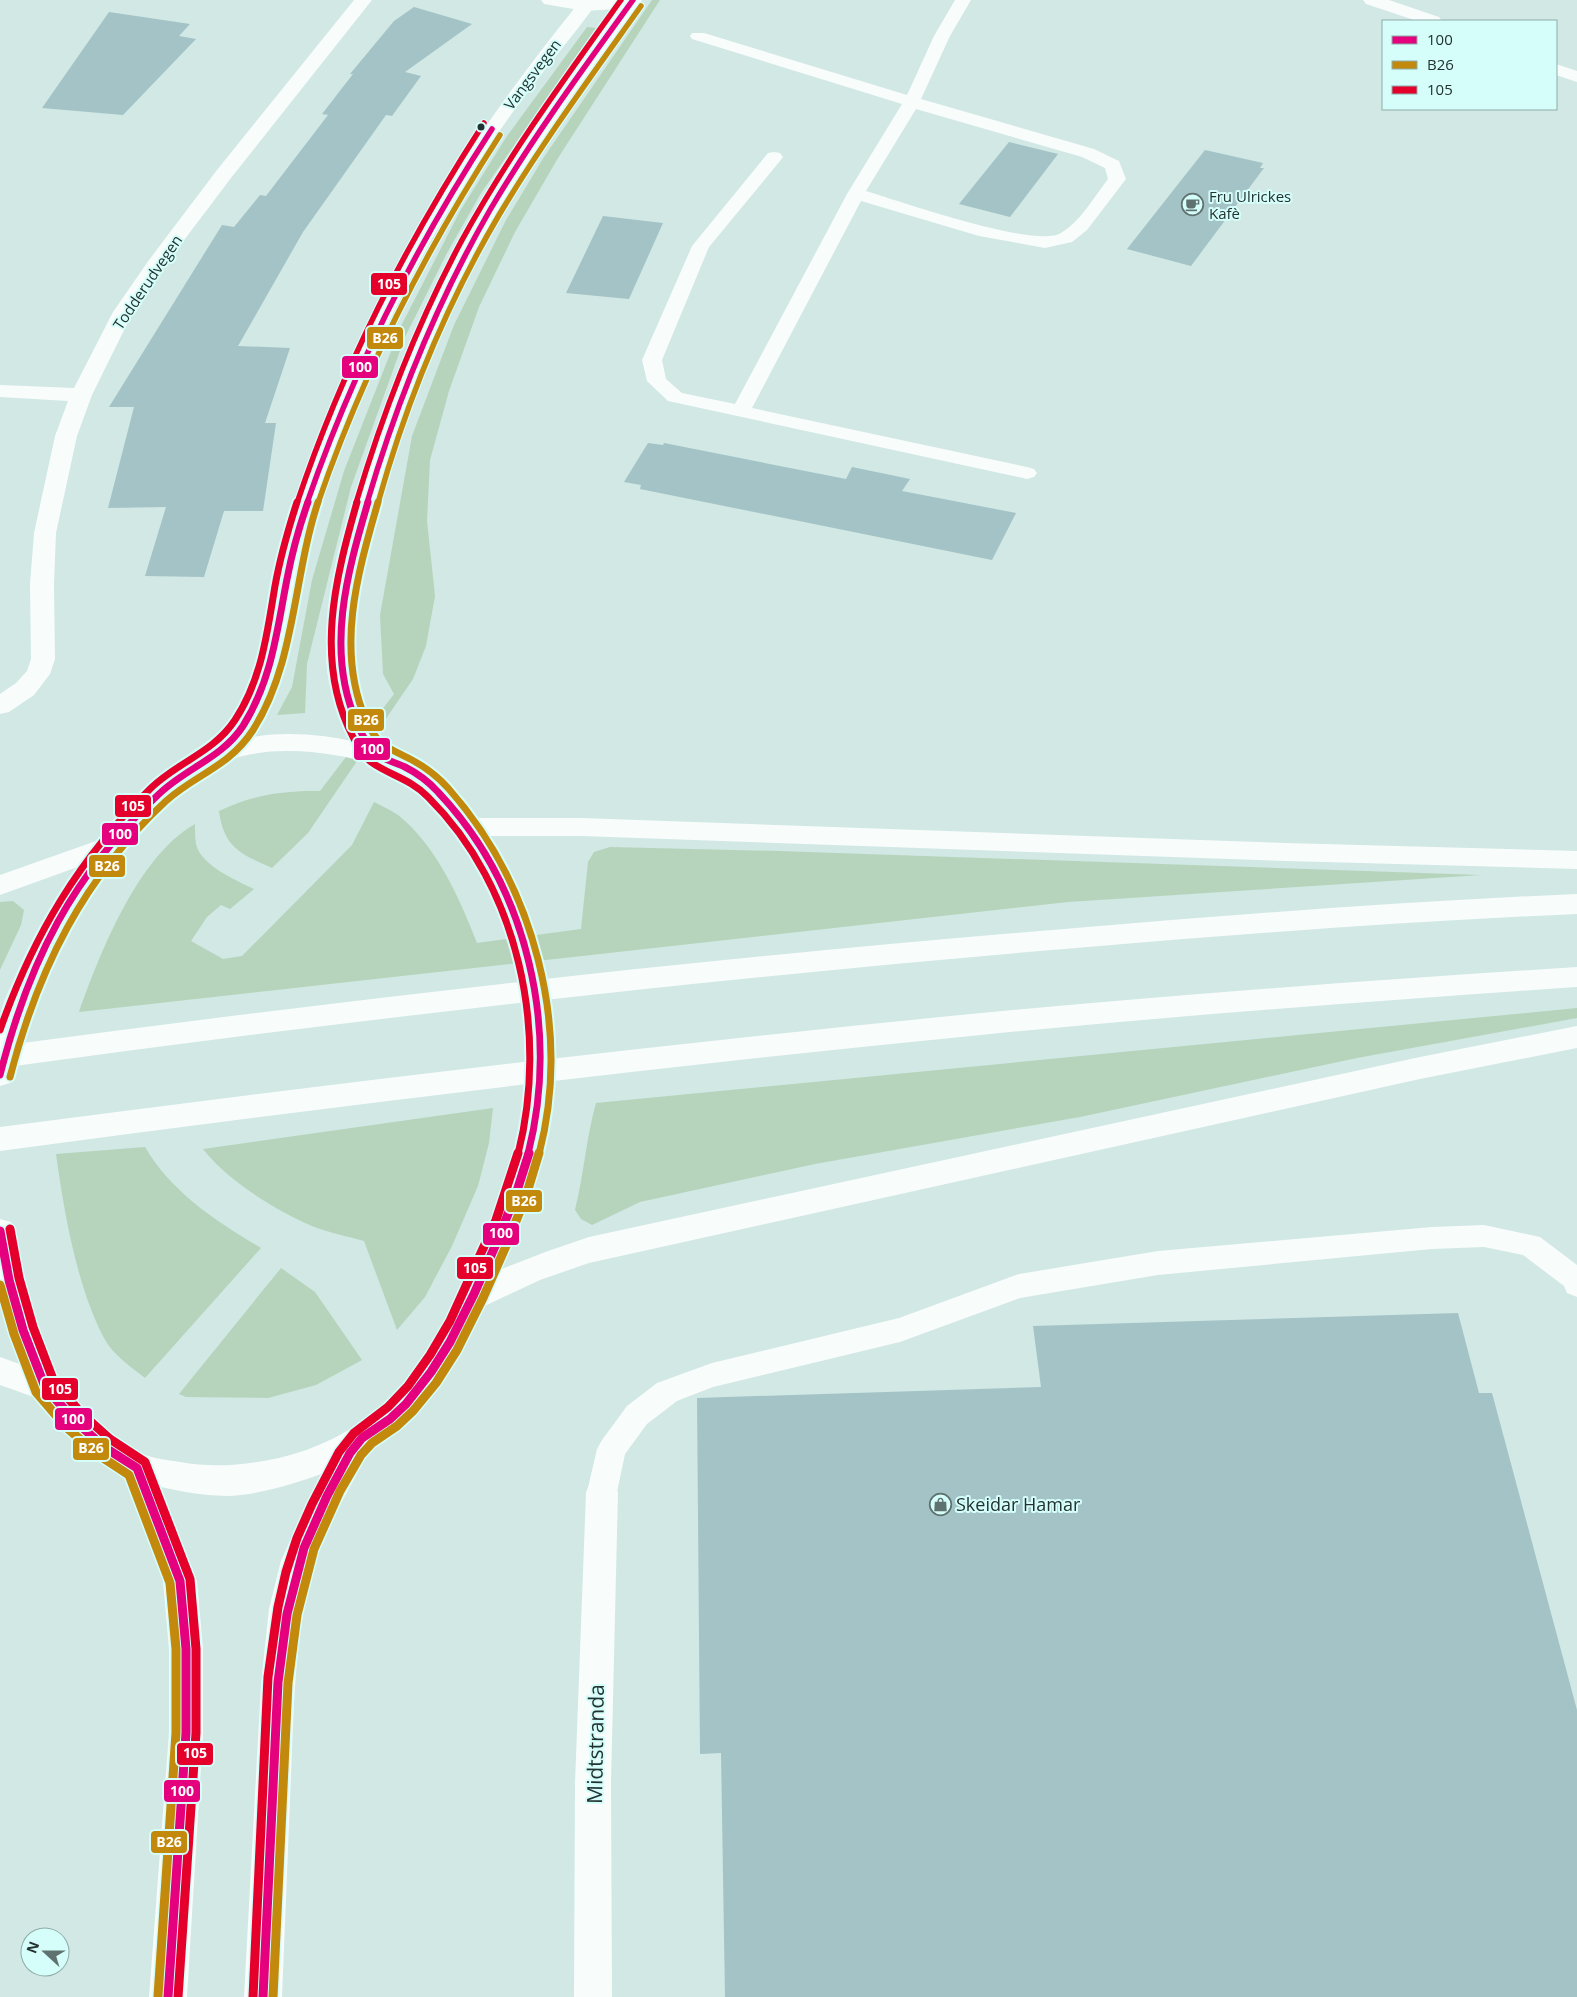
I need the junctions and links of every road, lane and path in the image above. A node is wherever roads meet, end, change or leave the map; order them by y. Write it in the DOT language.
graph roads {
  1 [pos="363,0"];
  2 [pos="550,0"];
  3 [pos="963,0"];
  4 [pos="1372,0"];
  5 [pos="629,1"];
  6 [pos="588,3"];
  7 [pos="1430,20"];
  8 [pos="698,36"];
  9 [pos="1557,68"];
  10 [pos="1577,77"];
  11 [pos="912,102"];
  12 [pos="774,157"];
  13 [pos="856,194"];
  14 [pos="0,391"];
  15 [pos="81,395"];
  16 [pos="740,412"];
  17 [pos="1027,473"];
  18 [pos="0,706"];
  19 [pos="220,752"];
  20 [pos="378,756"];
  21 [pos="469,827"];
  22 [pos="113,844"];
  23 [pos="1577,860"];
  24 [pos="0,885"];
  25 [pos="1577,904"];
  26 [pos="1577,977"];
  27 [pos="1577,1037"];
  28 [pos="0,1057"];
  29 [pos="0,1075"];
  30 [pos="0,1139"];
  31 [pos="0,1231"];
  32 [pos="1577,1285"];
  33 [pos="472,1299"];
  34 [pos="0,1371"];
  35 [pos="45,1387"];
  36 [pos="356,1444"];
  37 [pos="137,1468"];
  38 [pos="602,1492"];
  39 [pos="168,1997"];
  40 [pos="262,1997"];
  41 [pos="593,1997"];
  1 -- 15 [label="main road, Todderudvegen"];
  2 -- 6 [label="main road"];
  3 -- 11 [label="lane"];
  4 -- 7 [label="main road"];
  5 -- 6 [label="main road"];
  5 -- 20 [label="main road"];
  6 -- 19 [label="main road, Vangsvegen"];
  8 -- 11 [label="lane"];
  9 -- 10 [label="main road"];
  11 -- 13 [label="lane"];
  11 -- 13 [label="lane"];
  12 -- 16 [label="lane"];
  13 -- 16 [label="lane"];
  14 -- 15 [label="main road"];
  15 -- 18 [label="main road, Todderudvegen"];
  16 -- 17 [label="lane"];
  19 -- 20 [label="main road"];
  19 -- 22 [label="main road"];
  20 -- 21 [label="main road"];
  21 -- 23 [label="main road"];
  21 -- 33 [label="main road"];
  22 -- 24 [label="main road"];
  22 -- 29 [label="main road"];
  25 -- 28 [label="main road"];
  26 -- 30 [label="main road"];
  27 -- 33 [label="main road"];
  31 -- 35 [label="main road"];
  32 -- 38 [label="lane"];
  33 -- 36 [label="main road"];
  34 -- 35 [label="main road"];
  35 -- 37 [label="main road"];
  36 -- 37 [label="main road"];
  36 -- 40 [label="main road"];
  37 -- 39 [label="main road"];
  38 -- 41 [label="main road, Midtstranda"];
}
